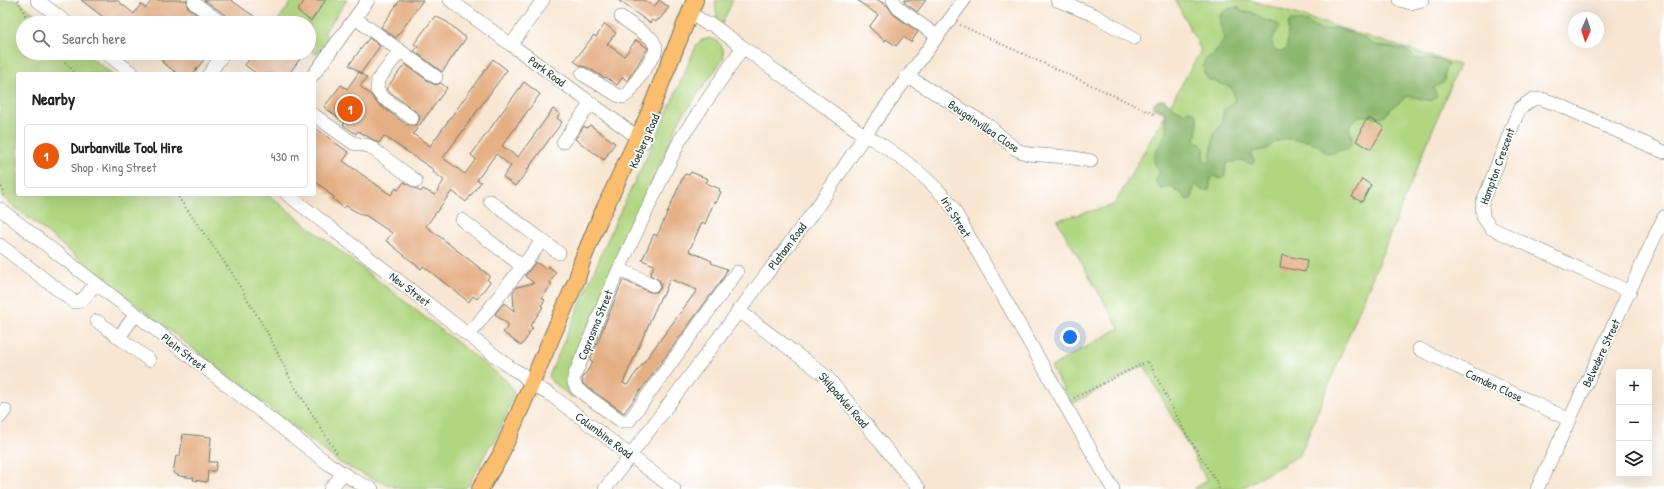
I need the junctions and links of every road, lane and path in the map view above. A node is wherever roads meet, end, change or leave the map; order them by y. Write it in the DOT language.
graph roads {
  1 [pos="18,0"];
  2 [pos="37,0"];
  3 [pos="368,0"];
  4 [pos="450,0"];
  5 [pos="543,0"];
  6 [pos="706,0"];
  7 [pos="893,0"];
  8 [pos="964,0"];
  9 [pos="1056,0"];
  10 [pos="1400,0"];
  11 [pos="1422,0"];
  12 [pos="194,3"];
  13 [pos="694,10"];
  14 [pos="26,16"];
  15 [pos="58,16"];
  16 [pos="212,16"];
  17 [pos="355,18"];
  18 [pos="621,18"];
  19 [pos="949,20"];
  20 [pos="937,36"];
  21 [pos="1134,38"];
  22 [pos="511,44"];
  23 [pos="743,47"];
  24 [pos="400,51"];
  25 [pos="63,60"];
  26 [pos="115,60"];
  27 [pos="219,60"];
  28 [pos="74,72"];
  29 [pos="130,72"];
  30 [pos="210,72"];
  31 [pos="315,72"];
  32 [pos="582,74"];
  33 [pos="907,76"];
  34 [pos="436,77"];
  35 [pos="608,90"];
  36 [pos="594,106"];
  37 [pos="1154,114"];
  38 [pos="316,116"];
  39 [pos="412,118"];
  40 [pos="865,135"];
  41 [pos="641,140"];
  42 [pos="563,142"];
  43 [pos="1664,152"];
  44 [pos="1091,161"];
  45 [pos="416,181"];
  46 [pos="0,183"];
  47 [pos="177,196"];
  48 [pos="290,196"];
  49 [pos="490,201"];
  50 [pos="2,204"];
  51 [pos="1664,217"];
  52 [pos="462,220"];
  53 [pos="542,241"];
  54 [pos="0,245"];
  55 [pos="559,253"];
  56 [pos="522,266"];
  57 [pos="619,269"];
  58 [pos="737,272"];
  59 [pos="96,283"];
  60 [pos="653,284"];
  61 [pos="1630,292"];
  62 [pos="738,310"];
  63 [pos="136,314"];
  64 [pos="97,321"];
  65 [pos="469,335"];
  66 [pos="119,337"];
  67 [pos="1419,349"];
  68 [pos="149,360"];
  69 [pos="531,384"];
  70 [pos="1064,403"];
  71 [pos="1570,420"];
  72 [pos="630,455"];
  73 [pos="500,456"];
  74 [pos="342,460"];
  75 [pos="343,474"];
  76 [pos="330,489"];
  77 [pos="372,489"];
  78 [pos="480,489"];
  79 [pos="492,489"];
  80 [pos="605,489"];
  81 [pos="674,489"];
  82 [pos="919,489"];
  83 [pos="1113,489"];
  84 [pos="1219,489"];
  85 [pos="1537,489"];
  1 -- 14 [label="path"];
  2 -- 15 [label="street"];
  3 -- 17 [label="street"];
  4 -- 22 [label="street, Park Road"];
  5 -- 22 [label="street"];
  6 -- 13 [label="main road, Koeberg Road"];
  7 -- 20 [label="street"];
  8 -- 19 [label="street, Plataan Road"];
  9 -- 21 [label="street"];
  10 -- 11 [label="street"];
  12 -- 16 [label="street"];
  13 -- 23 [label="street, Iris Street"];
  13 -- 41 [label="main road, Koeberg Road"];
  17 -- 24 [label="street"];
  17 -- 31 [label="street"];
  18 -- 35 [label="street"];
  19 -- 20 [label="street, Plataan Road"];
  19 -- 37 [label="path"];
  20 -- 33 [label="street, Plataan Road"];
  22 -- 36 [label="street, Park Road"];
  23 -- 40 [label="street, Iris Street"];
  23 -- 57 [label="street, Coprosma Street"];
  24 -- 34 [label="street"];
  24 -- 39 [label="street"];
  25 -- 28 [label="path"];
  26 -- 29 [label="street"];
  27 -- 30 [label="street"];
  32 -- 35 [label="street"];
  33 -- 40 [label="street, Plataan Road"];
  33 -- 44 [label="street, Bougainvillea Close"];
  35 -- 36 [label="street"];
  36 -- 41 [label="street, Park Road"];
  36 -- 42 [label="street"];
  38 -- 45 [label="street"];
  40 -- 62 [label="street, Plataan Road"];
  40 -- 70 [label="street, Iris Street"];
  41 -- 69 [label="main road, Koeberg Road"];
  43 -- 61 [label="street, Hampton Crescent"];
  46 -- 50 [label="path"];
  47 -- 74 [label="path"];
  48 -- 65 [label="street, New Street"];
  49 -- 53 [label="street"];
  50 -- 59 [label="street, Plein Street"];
  51 -- 61 [label="street, Belvedere Street"];
  52 -- 56 [label="street"];
  53 -- 55 [label="street"];
  53 -- 56 [label="street"];
  54 -- 59 [label="street"];
  56 -- 65 [label="street"];
  57 -- 58 [label="street, Coprosma Street"];
  57 -- 60 [label="street"];
  59 -- 63 [label="street, Plein Street"];
  61 -- 71 [label="street, Belvedere Street"];
  62 -- 72 [label="street, Plataan Road"];
  62 -- 82 [label="street, Skilpadvlei Road"];
  63 -- 66 [label="street"];
  63 -- 75 [label="street, Plein Street"];
  64 -- 66 [label="street"];
  65 -- 69 [label="street, New Street"];
  66 -- 68 [label="street"];
  67 -- 71 [label="street, Camden Close"];
  69 -- 72 [label="street, Columbine Road"];
  69 -- 73 [label="main road, Koeberg Road"];
  70 -- 83 [label="street, Iris Street"];
  70 -- 84 [label="path"];
  71 -- 85 [label="street, Belvedere Street"];
  72 -- 80 [label="street, Plataan Road"];
  72 -- 81 [label="street, Columbine Road"];
  73 -- 78 [label="main road, Koeberg Road"];
  73 -- 79 [label="main road, Koeberg Road"];
  75 -- 76 [label="street"];
  75 -- 77 [label="street, Plein Street"];
}
